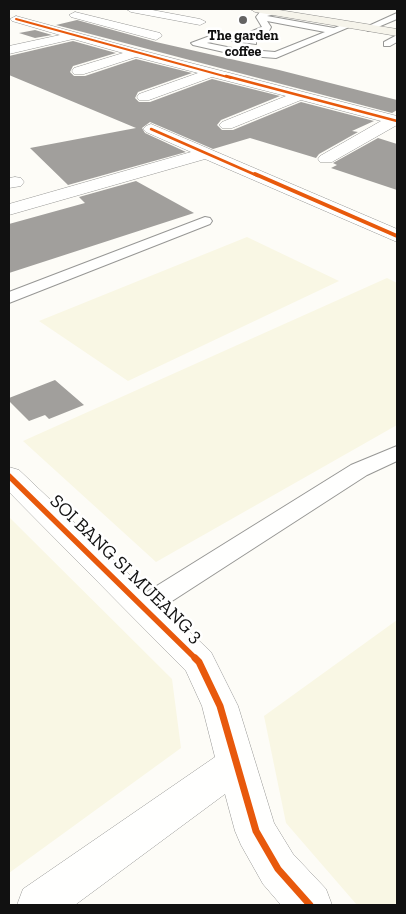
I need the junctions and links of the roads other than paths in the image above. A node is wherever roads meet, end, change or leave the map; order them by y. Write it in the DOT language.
graph roads {
  1 [pos="127,10"];
  2 [pos="257,13"];
  3 [pos="39,14"];
  4 [pos="75,15"];
  5 [pos="397,16"];
  6 [pos="12,20"];
  7 [pos="94,20"];
  8 [pos="200,22"];
  9 [pos="350,25"];
  10 [pos="368,28"];
  11 [pos="333,32"];
  12 [pos="397,33"];
  13 [pos="72,35"];
  14 [pos="156,36"];
  15 [pos="397,38"];
  16 [pos="239,40"];
  17 [pos="387,44"];
  18 [pos="9,50"];
  19 [pos="288,50"];
  20 [pos="136,53"];
  21 [pos="80,71"];
  22 [pos="211,73"];
  23 [pos="300,96"];
  24 [pos="144,97"];
  25 [pos="396,121"];
  26 [pos="227,125"];
  27 [pos="151,129"];
  28 [pos="207,153"];
  29 [pos="326,159"];
  30 [pos="9,210"];
  31 [pos="205,221"];
  32 [pos="397,236"];
  33 [pos="9,298"];
  34 [pos="397,452"];
  35 [pos="9,476"];
  36 [pos="143,607"];
  37 [pos="235,765"];
  38 [pos="38,905"];
  39 [pos="310,905"];
  1 -- 7 [label="street"];
  1 -- 8 [label="street"];
  2 -- 9 [label="main road"];
  2 -- 11 [label="lane"];
  2 -- 16 [label="lane"];
  3 -- 6 [label="street"];
  4 -- 7 [label="street"];
  5 -- 10 [label="lane"];
  6 -- 13 [label="street"];
  7 -- 14 [label="street"];
  9 -- 10 [label="main road"];
  9 -- 11 [label="lane"];
  10 -- 12 [label="main road"];
  11 -- 19 [label="lane"];
  13 -- 18 [label="street"];
  13 -- 20 [label="street"];
  15 -- 17 [label="lane"];
  16 -- 19 [label="lane"];
  16 -- 19 [label="lane"];
  20 -- 21 [label="street"];
  20 -- 22 [label="street"];
  22 -- 23 [label="street"];
  22 -- 24 [label="street"];
  23 -- 25 [label="street"];
  23 -- 26 [label="street"];
  25 -- 29 [label="street"];
  27 -- 28 [label="street"];
  28 -- 30 [label="street"];
  28 -- 32 [label="street"];
  31 -- 33 [label="lane"];
  34 -- 36 [label="lane"];
  35 -- 36 [label="street, SOI BANG SI MUEANG 3"];
  36 -- 37 [label="street, SOI BANG SI MUEANG 3"];
  37 -- 38 [label="street"];
  37 -- 39 [label="street, SOI BANG SI MUEANG 3"];
}
